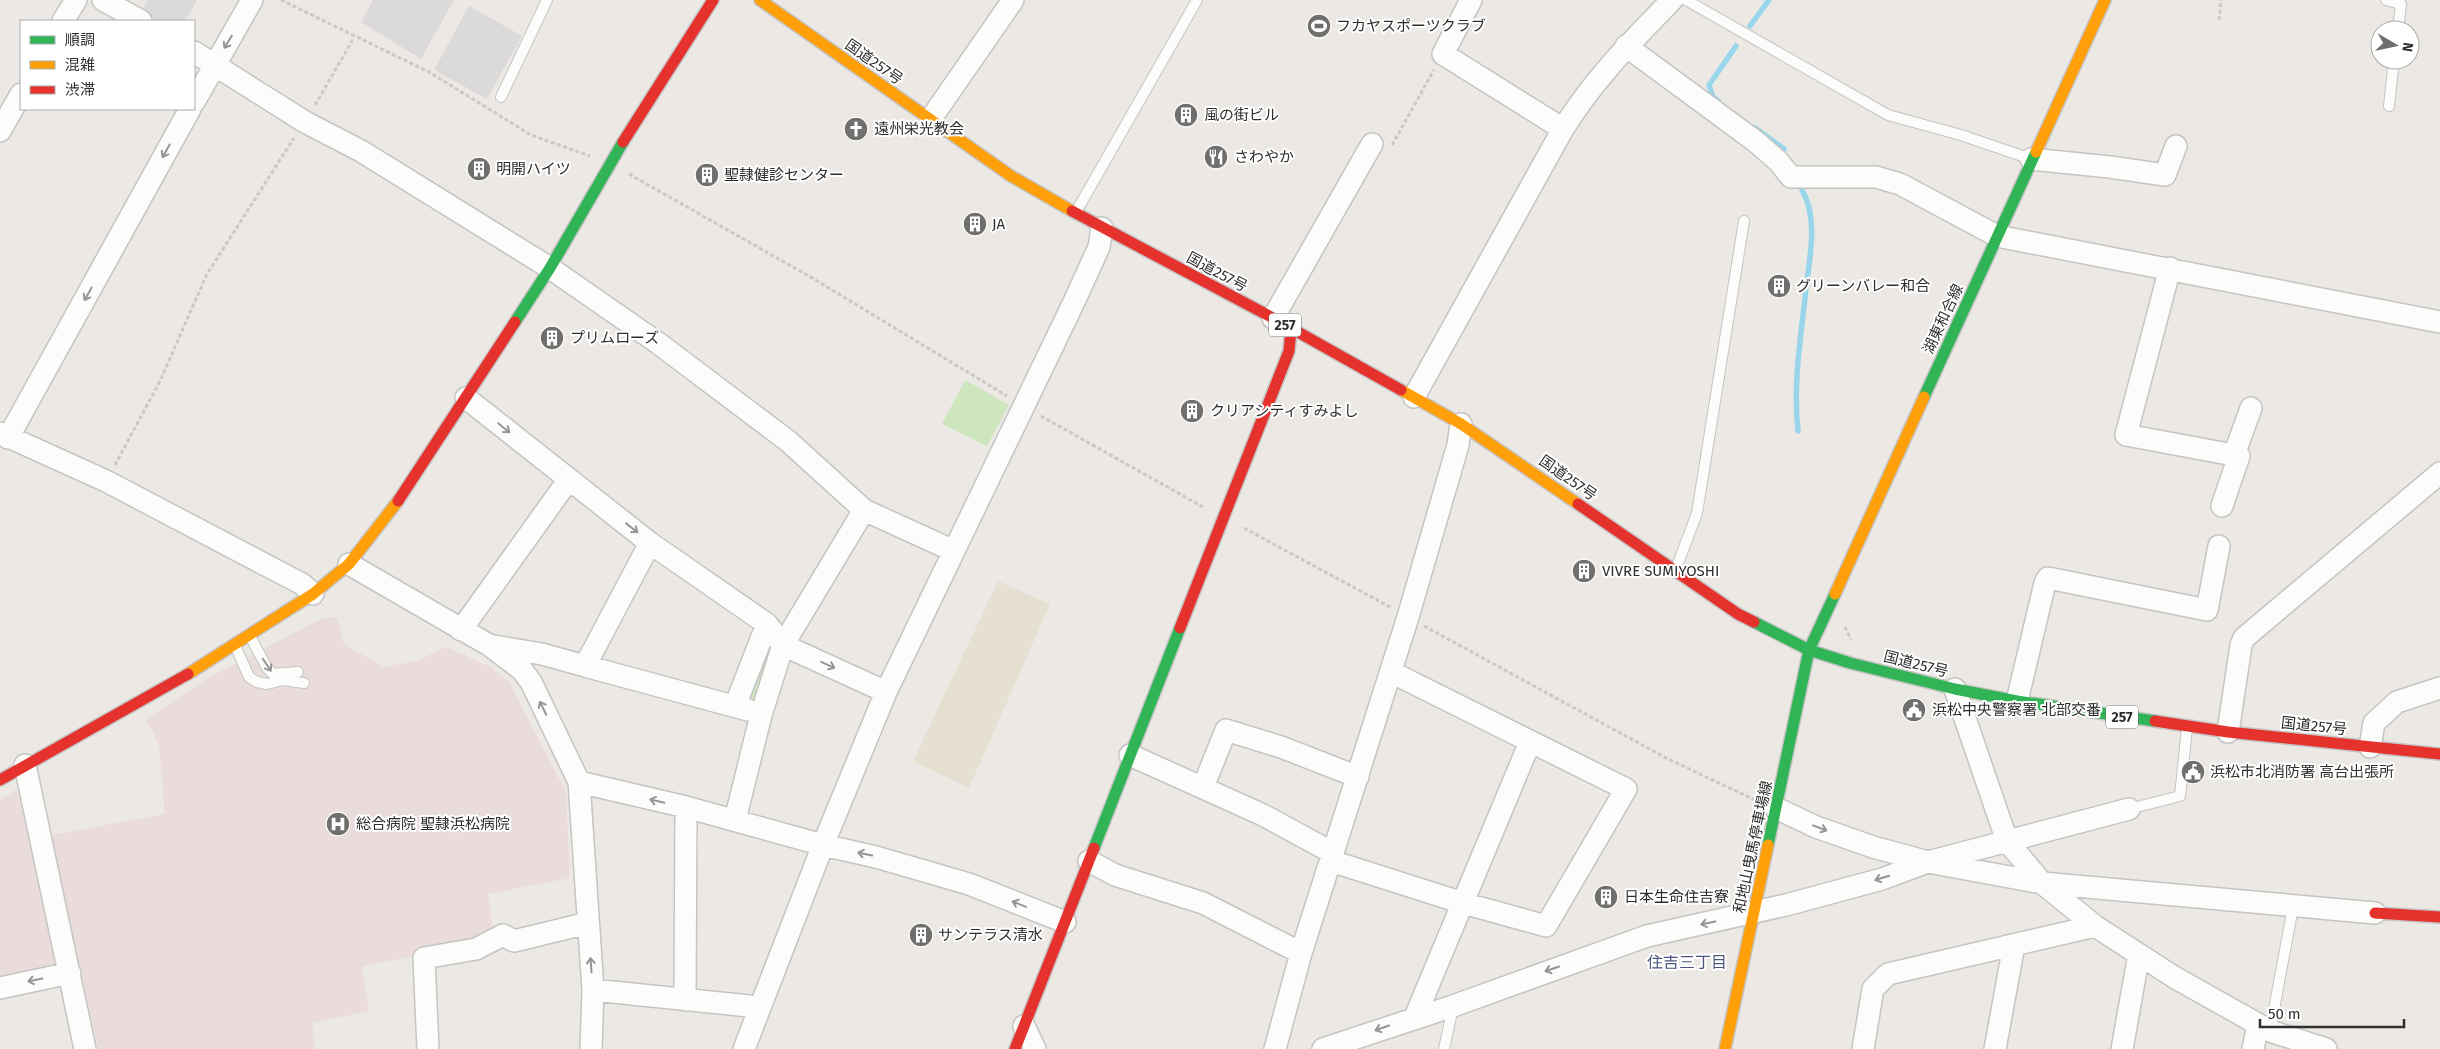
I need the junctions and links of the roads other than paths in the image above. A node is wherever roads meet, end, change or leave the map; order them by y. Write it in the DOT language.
graph roads {
  1 [pos="76,0"];
  2 [pos="103,0"];
  3 [pos="252,0"];
  4 [pos="547,0"];
  5 [pos="712,0"];
  6 [pos="760,0"];
  7 [pos="1013,0"];
  8 [pos="1197,0"];
  9 [pos="1471,0"];
  10 [pos="1672,0"];
  11 [pos="1686,0"];
  12 [pos="2105,0"];
  13 [pos="2386,0"];
  14 [pos="65,20"];
  15 [pos="139,20"];
  16 [pos="2399,20"];
  17 [pos="1626,46"];
  18 [pos="195,53"];
  19 [pos="215,64"];
  20 [pos="2393,70"];
  21 [pos="20,96"];
  22 [pos="501,98"];
  23 [pos="195,100"];
  24 [pos="2389,106"];
  25 [pos="189,110"];
  26 [pos="930,120"];
  27 [pos="1563,129"];
  28 [pos="0,131"];
  29 [pos="1372,144"];
  30 [pos="2176,146"];
  31 [pos="2031,159"];
  32 [pos="1076,213"];
  33 [pos="1744,222"];
  34 [pos="1102,228"];
  35 [pos="1997,236"];
  36 [pos="550,268"];
  37 [pos="2170,268"];
  38 [pos="2440,322"];
  39 [pos="1282,323"];
  40 [pos="1414,397"];
  41 [pos="466,398"];
  42 [pos="2251,408"];
  43 [pos="1461,424"];
  44 [pos="4,435"];
  45 [pos="2234,455"];
  46 [pos="2440,473"];
  47 [pos="569,479"];
  48 [pos="2222,506"];
  49 [pos="864,510"];
  50 [pos="650,543"];
  51 [pos="2219,546"];
  52 [pos="954,551"];
  53 [pos="349,564"];
  54 [pos="1674,572"];
  55 [pos="313,594"];
  56 [pos="767,624"];
  57 [pos="461,630"];
  58 [pos="249,635"];
  59 [pos="234,644"];
  60 [pos="489,645"];
  61 [pos="783,645"];
  62 [pos="1809,650"];
  63 [pos="542,654"];
  64 [pos="584,666"];
  65 [pos="298,672"];
  66 [pos="1391,672"];
  67 [pos="304,682"];
  68 [pos="531,682"];
  69 [pos="2440,688"];
  70 [pos="1955,689"];
  71 [pos="886,692"];
  72 [pos="2017,701"];
  73 [pos="734,706"];
  74 [pos="761,715"];
  75 [pos="2188,726"];
  76 [pos="2228,732"];
  77 [pos="1530,742"];
  78 [pos="2370,747"];
  79 [pos="2440,754"];
  80 [pos="1130,755"];
  81 [pos="25,765"];
  82 [pos="1358,777"];
  83 [pos="0,780"];
  84 [pos="579,782"];
  85 [pos="1203,787"];
  86 [pos="686,808"];
  87 [pos="1776,808"];
  88 [pos="2129,809"];
  89 [pos="735,820"];
  90 [pos="2007,841"];
  91 [pos="823,845"];
  92 [pos="1332,857"];
  93 [pos="1089,861"];
  94 [pos="1928,862"];
  95 [pos="2042,883"];
  96 [pos="1463,903"];
  97 [pos="2293,907"];
  98 [pos="1755,911"];
  99 [pos="2375,913"];
  100 [pos="2440,917"];
  101 [pos="1065,922"];
  102 [pos="588,923"];
  103 [pos="2095,926"];
  104 [pos="2014,945"];
  105 [pos="1301,953"];
  106 [pos="2139,954"];
  107 [pos="70,973"];
  108 [pos="0,988"];
  109 [pos="592,990"];
  110 [pos="685,1000"];
  111 [pos="1453,1006"];
  112 [pos="759,1007"];
  113 [pos="1415,1017"];
  114 [pos="1024,1026"];
  115 [pos="2264,1028"];
  116 [pos="85,1049"];
  117 [pos="428,1049"];
  118 [pos="591,1049"];
  119 [pos="744,1049"];
  120 [pos="1014,1049"];
  121 [pos="1034,1049"];
  122 [pos="1275,1049"];
  123 [pos="1323,1049"];
  124 [pos="1444,1049"];
  125 [pos="1725,1049"];
  126 [pos="1863,1049"];
  127 [pos="1994,1049"];
  128 [pos="2122,1049"];
  129 [pos="2253,1049"];
  130 [pos="2326,1049"];
  1 -- 14 [label="street"];
  2 -- 15 [label="street"];
  3 -- 19 [label="street, one-way"];
  4 -- 22 [label="lane"];
  5 -- 36 [label="main road"];
  6 -- 26 [label="main road, 国道257号 / 257"];
  7 -- 26 [label="street"];
  8 -- 32 [label="lane"];
  9 -- 27 [label="street"];
  10 -- 17 [label="street"];
  11 -- 31 [label="lane"];
  12 -- 31 [label="main road, 湖東和合線"];
  13 -- 16 [label="lane"];
  17 -- 27 [label="street"];
  17 -- 35 [label="street"];
  18 -- 19 [label="street"];
  19 -- 23 [label="street"];
  19 -- 36 [label="street"];
  20 -- 24 [label="lane"];
  21 -- 28 [label="street"];
  25 -- 44 [label="street, one-way"];
  26 -- 32 [label="main road, 国道257号 / 257"];
  27 -- 40 [label="street"];
  29 -- 39 [label="street"];
  30 -- 31 [label="street"];
  31 -- 35 [label="main road, 湖東和合線"];
  32 -- 34 [label="main road, 国道257号 / 257"];
  33 -- 54 [label="lane"];
  34 -- 39 [label="main road, 国道257号 / 257"];
  34 -- 52 [label="street"];
  35 -- 37 [label="street"];
  35 -- 62 [label="main road, 湖東和合線"];
  36 -- 41 [label="main road"];
  36 -- 49 [label="street"];
  37 -- 38 [label="street"];
  37 -- 45 [label="street"];
  39 -- 40 [label="main road, 国道257号 / 257"];
  39 -- 80 [label="main road"];
  40 -- 43 [label="main road, 国道257号 / 257"];
  41 -- 47 [label="street, one-way"];
  41 -- 53 [label="main road"];
  42 -- 45 [label="street"];
  43 -- 54 [label="main road, 国道257号 / 257"];
  43 -- 66 [label="street"];
  44 -- 55 [label="street"];
  45 -- 48 [label="street"];
  46 -- 76 [label="street"];
  47 -- 50 [label="street, one-way"];
  47 -- 57 [label="street"];
  49 -- 52 [label="street"];
  49 -- 61 [label="street"];
  50 -- 56 [label="street"];
  50 -- 64 [label="street"];
  51 -- 72 [label="street"];
  52 -- 71 [label="street"];
  53 -- 55 [label="main road"];
  53 -- 57 [label="street"];
  54 -- 62 [label="main road, 国道257号 / 257"];
  55 -- 58 [label="main road"];
  56 -- 61 [label="street"];
  56 -- 73 [label="street"];
  57 -- 60 [label="street"];
  58 -- 59 [label="main road"];
  58 -- 65 [label="lane, one-way"];
  59 -- 67 [label="lane"];
  59 -- 81 [label="main road"];
  60 -- 63 [label="street"];
  60 -- 68 [label="street"];
  61 -- 71 [label="street, one-way"];
  61 -- 74 [label="street"];
  62 -- 70 [label="main road, 国道257号 / 257"];
  62 -- 87 [label="main road, 和地山曳馬停車場線"];
  63 -- 64 [label="street"];
  63 -- 68 [label="street"];
  64 -- 73 [label="street"];
  66 -- 77 [label="street"];
  66 -- 82 [label="street"];
  84 -- 68 [label="street, one-way"];
  69 -- 78 [label="street"];
  70 -- 72 [label="main road, 国道257号 / 257"];
  70 -- 90 [label="street"];
  71 -- 91 [label="street"];
  72 -- 75 [label="main road, 国道257号 / 257"];
  73 -- 74 [label="street"];
  74 -- 89 [label="street"];
  75 -- 76 [label="main road, 国道257号 / 257"];
  75 -- 88 [label="lane"];
  76 -- 78 [label="main road, 国道257号 / 257"];
  77 -- 96 [label="street"];
  77 -- 96 [label="street"];
  78 -- 79 [label="main road, 国道257号 / 257"];
  80 -- 85 [label="street"];
  80 -- 93 [label="main road"];
  81 -- 83 [label="main road"];
  81 -- 107 [label="street"];
  82 -- 85 [label="street"];
  82 -- 92 [label="street"];
  86 -- 84 [label="street, one-way"];
  84 -- 102 [label="street"];
  85 -- 92 [label="street"];
  86 -- 89 [label="street"];
  86 -- 110 [label="street"];
  87 -- 94 [label="street, one-way"];
  87 -- 98 [label="main road, 和地山曳馬停車場線"];
  88 -- 90 [label="street"];
  89 -- 91 [label="street"];
  90 -- 94 [label="street"];
  90 -- 95 [label="street"];
  101 -- 91 [label="street, one-way"];
  91 -- 112 [label="street"];
  92 -- 96 [label="street"];
  92 -- 105 [label="street"];
  93 -- 101 [label="main road"];
  93 -- 105 [label="street"];
  94 -- 95 [label="street"];
  94 -- 98 [label="street, one-way"];
  95 -- 97 [label="street"];
  95 -- 103 [label="street"];
  96 -- 113 [label="street"];
  97 -- 99 [label="street"];
  97 -- 115 [label="lane"];
  98 -- 111 [label="street, one-way"];
  98 -- 125 [label="main road, 和地山曳馬停車場線"];
  99 -- 100 [label="main road"];
  101 -- 114 [label="main road"];
  109 -- 102 [label="street, one-way"];
  102 -- 117 [label="street"];
  103 -- 104 [label="street"];
  103 -- 106 [label="street"];
  104 -- 126 [label="street"];
  104 -- 127 [label="street"];
  105 -- 122 [label="street"];
  106 -- 115 [label="street"];
  106 -- 128 [label="street"];
  107 -- 108 [label="street, one-way"];
  107 -- 116 [label="street"];
  109 -- 110 [label="street"];
  109 -- 118 [label="street"];
  110 -- 112 [label="street"];
  111 -- 113 [label="street"];
  111 -- 124 [label="lane"];
  112 -- 119 [label="street"];
  113 -- 123 [label="street, one-way"];
  114 -- 120 [label="main road"];
  114 -- 121 [label="street"];
  115 -- 129 [label="street"];
  115 -- 130 [label="street"];
}
